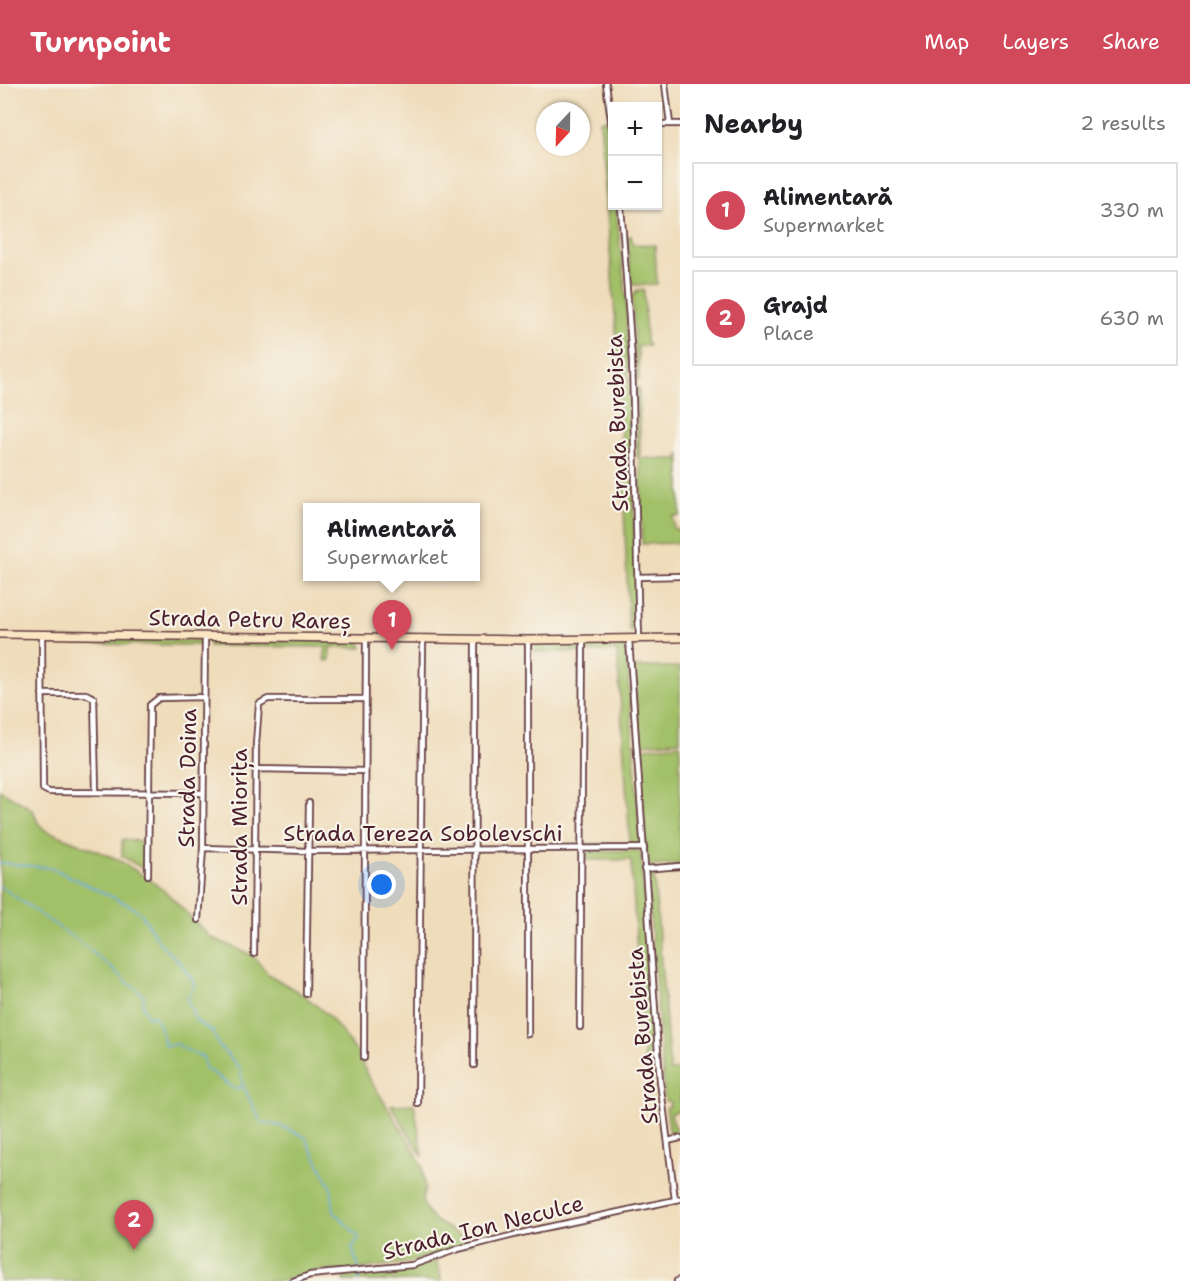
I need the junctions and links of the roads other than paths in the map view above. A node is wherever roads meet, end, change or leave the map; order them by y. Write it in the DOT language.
graph roads {
  1 [pos="606,84"];
  2 [pos="665,84"];
  3 [pos="609,102"];
  4 [pos="662,124"];
  5 [pos="670,124"];
  6 [pos="680,124"];
  7 [pos="621,210"];
  8 [pos="680,576"];
  9 [pos="638,577"];
  10 [pos="0,634"];
  11 [pos="42,635"];
  12 [pos="205,636"];
  13 [pos="366,638"];
  14 [pos="423,638"];
  15 [pos="680,638"];
  16 [pos="475,639"];
  17 [pos="639,639"];
  18 [pos="528,640"];
  19 [pos="583,640"];
  20 [pos="629,640"];
  21 [pos="42,694"];
  22 [pos="204,697"];
  23 [pos="365,699"];
  24 [pos="256,769"];
  25 [pos="365,771"];
  26 [pos="96,791"];
  27 [pos="148,792"];
  28 [pos="203,793"];
  29 [pos="309,803"];
  30 [pos="203,848"];
  31 [pos="644,848"];
  32 [pos="474,849"];
  33 [pos="527,849"];
  34 [pos="580,849"];
  35 [pos="255,850"];
  36 [pos="365,850"];
  37 [pos="419,850"];
  38 [pos="309,851"];
  39 [pos="680,866"];
  40 [pos="644,869"];
  41 [pos="148,875"];
  42 [pos="198,920"];
  43 [pos="254,954"];
  44 [pos="306,994"];
  45 [pos="580,1027"];
  46 [pos="528,1034"];
  47 [pos="364,1058"];
  48 [pos="474,1065"];
  49 [pos="418,1104"];
  50 [pos="680,1138"];
  51 [pos="668,1141"];
  52 [pos="677,1200"];
  53 [pos="293,1281"];
  1 -- 3 [label="street"];
  2 -- 5 [label="street"];
  4 -- 5 [label="street"];
  5 -- 6 [label="street"];
  7 -- 9 [label="street, Strada Burebista"];
  8 -- 9 [label="street"];
  9 -- 17 [label="street, Strada Burebista"];
  10 -- 11 [label="main road, Strada Petru Rareș"];
  11 -- 12 [label="main road, Strada Petru Rareș"];
  11 -- 21 [label="street"];
  12 -- 13 [label="main road, Strada Petru Rareș"];
  12 -- 22 [label="street, Strada Doina"];
  13 -- 14 [label="main road, Strada Petru Rareș"];
  13 -- 23 [label="street"];
  14 -- 16 [label="main road, Strada Petru Rareș"];
  14 -- 37 [label="street"];
  15 -- 17 [label="main road, Strada Petru Rareș"];
  16 -- 18 [label="main road, Strada Petru Rareș"];
  16 -- 32 [label="street"];
  17 -- 20 [label="main road, Strada Petru Rareș"];
  18 -- 19 [label="main road, Strada Petru Rareș"];
  18 -- 33 [label="street"];
  19 -- 20 [label="main road, Strada Petru Rareș"];
  19 -- 34 [label="street"];
  20 -- 31 [label="street, Strada Burebista"];
  21 -- 26 [label="street"];
  21 -- 26 [label="street"];
  22 -- 27 [label="street"];
  22 -- 28 [label="street, Strada Doina"];
  23 -- 24 [label="street, Strada Miorița"];
  23 -- 25 [label="street"];
  24 -- 25 [label="street"];
  24 -- 35 [label="street, Strada Miorița"];
  25 -- 36 [label="street"];
  26 -- 27 [label="street"];
  27 -- 28 [label="street"];
  27 -- 41 [label="street"];
  28 -- 30 [label="street, Strada Doina"];
  29 -- 38 [label="street"];
  30 -- 35 [label="street, Strada Tereza Sobolevschi"];
  30 -- 42 [label="street, Strada Doina"];
  31 -- 34 [label="street, Strada Tereza Sobolevschi"];
  31 -- 40 [label="street, Strada Burebista"];
  32 -- 33 [label="street, Strada Tereza Sobolevschi"];
  32 -- 37 [label="street, Strada Tereza Sobolevschi"];
  32 -- 48 [label="street"];
  33 -- 34 [label="street, Strada Tereza Sobolevschi"];
  33 -- 46 [label="street"];
  34 -- 45 [label="street"];
  35 -- 38 [label="street, Strada Tereza Sobolevschi"];
  35 -- 43 [label="street, Strada Miorița"];
  36 -- 37 [label="street, Strada Tereza Sobolevschi"];
  36 -- 38 [label="street, Strada Tereza Sobolevschi"];
  36 -- 47 [label="street"];
  37 -- 49 [label="street"];
  38 -- 44 [label="street"];
  39 -- 40 [label="street"];
  40 -- 51 [label="street, Strada Burebista"];
  50 -- 51 [label="street"];
  51 -- 52 [label="street, Strada Burebista"];
  52 -- 53 [label="street, Strada Ion Neculce"];
}
